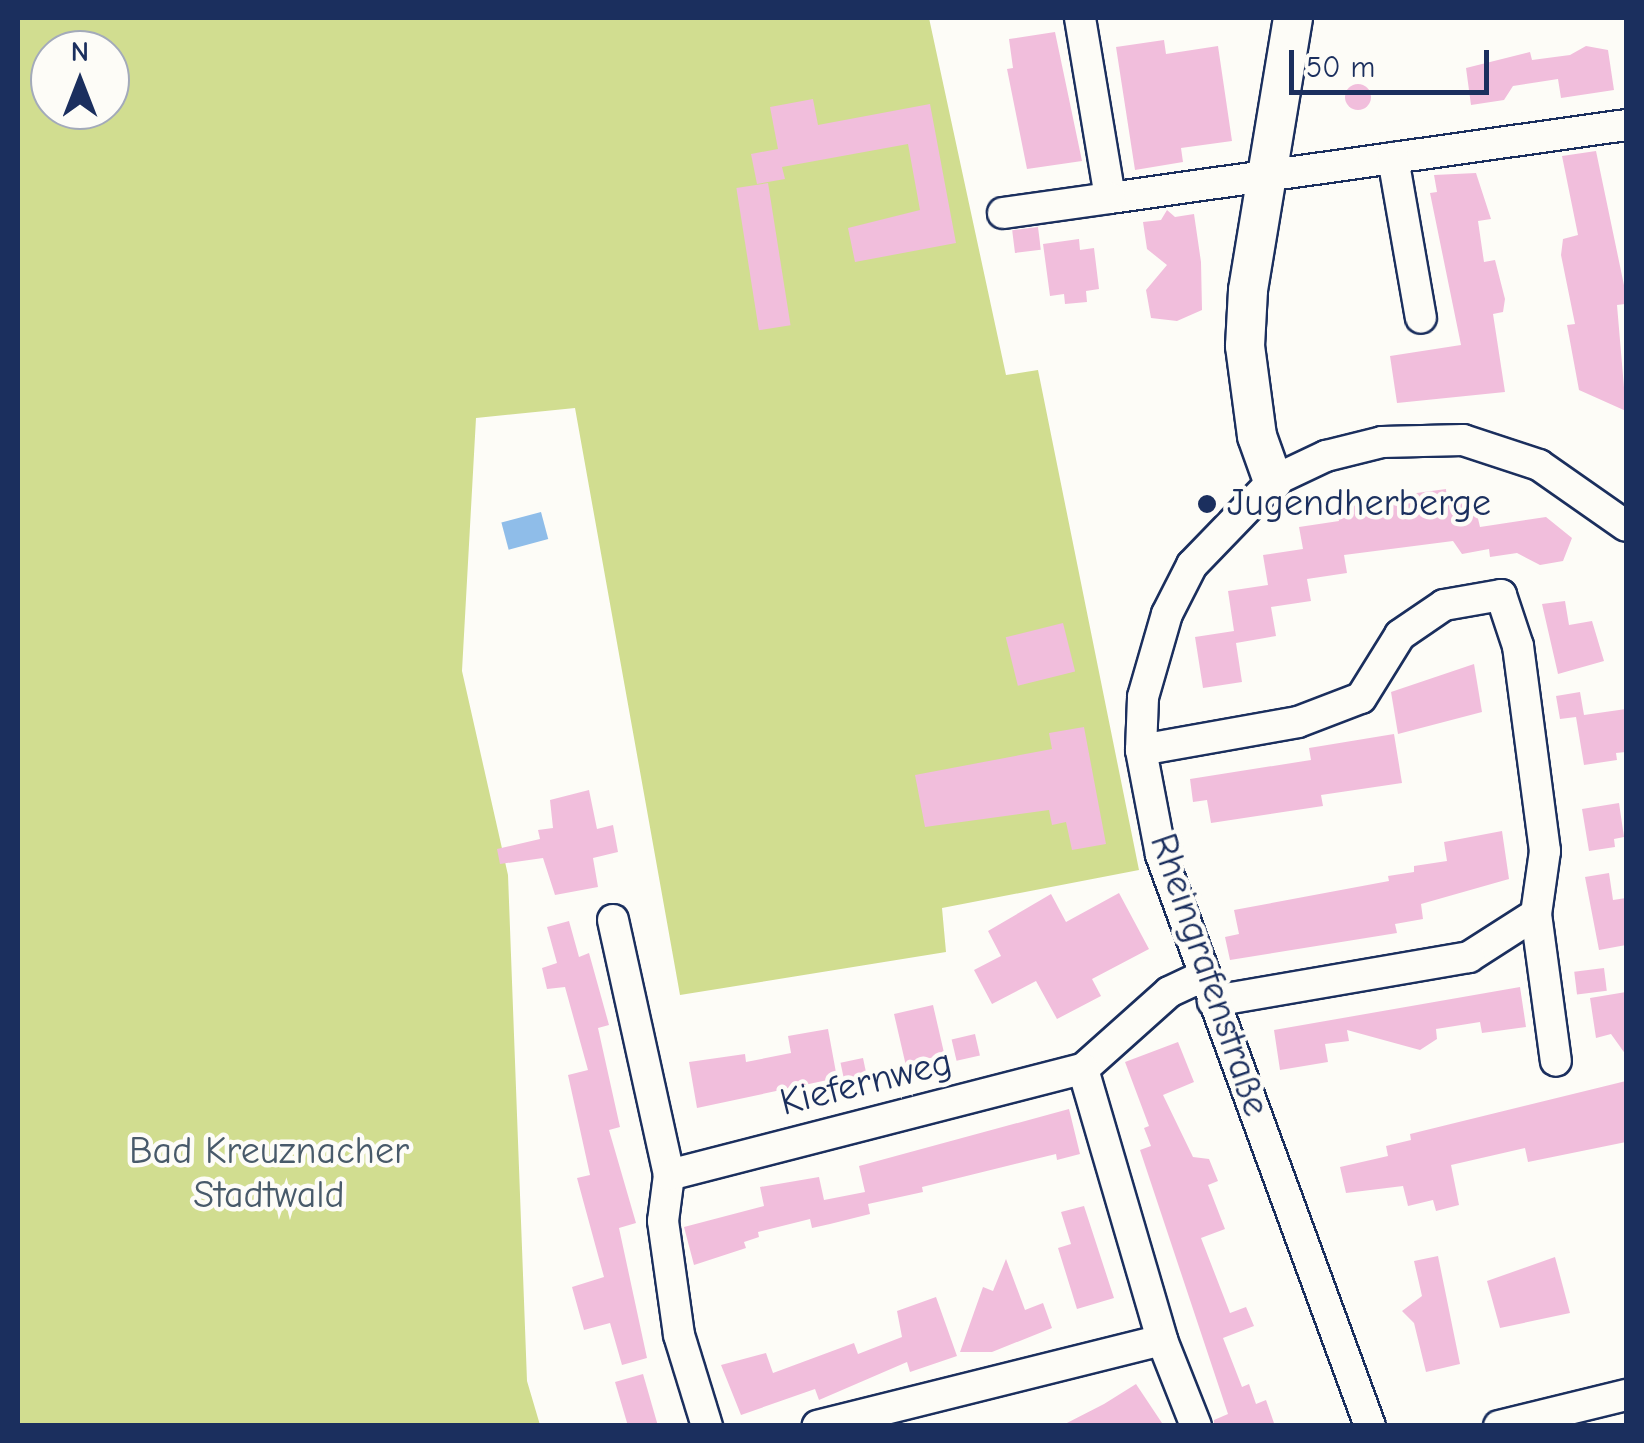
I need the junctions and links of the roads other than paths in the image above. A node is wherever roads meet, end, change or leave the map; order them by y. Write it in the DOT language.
graph roads {
  1 [pos="1080,18"];
  2 [pos="1293,18"];
  3 [pos="1626,126"];
  4 [pos="1393,158"];
  5 [pos="1266,175"];
  6 [pos="1110,198"];
  7 [pos="1003,214"];
  8 [pos="1422,318"];
  9 [pos="1273,481"];
  10 [pos="1626,526"];
  11 [pos="1142,750"];
  12 [pos="1536,914"];
  13 [pos="613,920"];
  14 [pos="1208,988"];
  15 [pos="1556,1061"];
  16 [pos="1083,1069"];
  17 [pos="669,1175"];
  18 [pos="1162,1340"];
  19 [pos="1626,1395"];
  20 [pos="707,1426"];
  21 [pos="818,1426"];
  22 [pos="1196,1426"];
  23 [pos="1370,1426"];
  24 [pos="1499,1426"];
  1 -- 6 [label="street"];
  2 -- 5 [label="street"];
  3 -- 4 [label="street"];
  4 -- 5 [label="street"];
  4 -- 8 [label="street"];
  5 -- 6 [label="street"];
  5 -- 9 [label="street"];
  6 -- 7 [label="street"];
  9 -- 10 [label="street"];
  9 -- 11 [label="street, Rheingrafenstraße"];
  11 -- 12 [label="street"];
  11 -- 14 [label="street, Rheingrafenstraße"];
  12 -- 14 [label="street, Kiefernweg"];
  12 -- 15 [label="street"];
  13 -- 17 [label="street"];
  14 -- 16 [label="street, Kiefernweg"];
  14 -- 23 [label="street, Rheingrafenstraße"];
  16 -- 17 [label="street, Kiefernweg"];
  16 -- 18 [label="street"];
  17 -- 20 [label="street"];
  18 -- 21 [label="street"];
  18 -- 22 [label="street"];
  19 -- 24 [label="street"];
}
